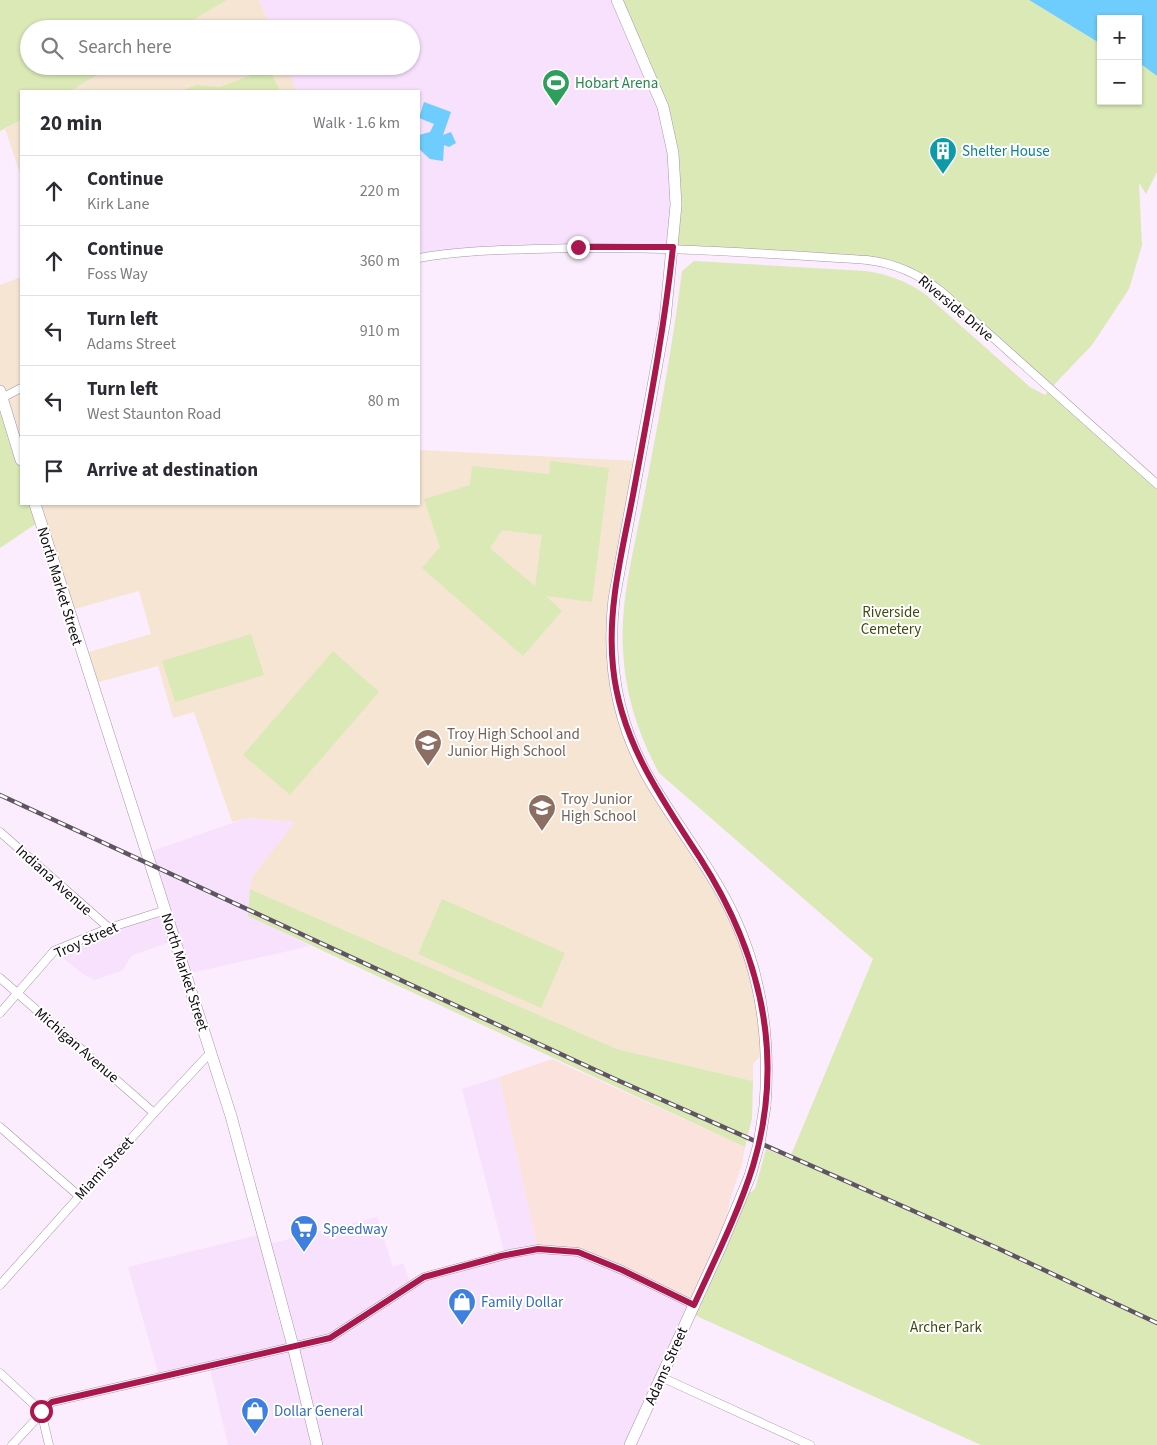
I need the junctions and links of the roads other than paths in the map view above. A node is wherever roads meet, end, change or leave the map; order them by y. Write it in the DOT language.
graph roads {
  1 [pos="618,0"];
  2 [pos="673,247"];
  3 [pos="420,258"];
  4 [pos="20,388"];
  5 [pos="1,396"];
  6 [pos="20,457"];
  7 [pos="1157,484"];
  8 [pos="35,505"];
  9 [pos="0,832"];
  10 [pos="166,910"];
  11 [pos="109,928"];
  12 [pos="0,978"];
  13 [pos="17,993"];
  14 [pos="0,1013"];
  15 [pos="211,1052"];
  16 [pos="154,1113"];
  17 [pos="0,1127"];
  18 [pos="79,1196"];
  19 [pos="3,1275"];
  20 [pos="0,1285"];
  21 [pos="694,1305"];
  22 [pos="293,1346"];
  23 [pos="0,1374"];
  24 [pos="661,1377"];
  25 [pos="41,1411"];
  26 [pos="12,1445"];
  27 [pos="49,1445"];
  28 [pos="317,1445"];
  29 [pos="630,1445"];
  30 [pos="810,1445"];
  1 -- 2 [label="street, Adams Street"];
  2 -- 3 [label="street, Riverside Drive"];
  2 -- 7 [label="street, Riverside Drive"];
  2 -- 21 [label="street, Adams Street, bridge"];
  4 -- 5 [label="street"];
  5 -- 6 [label="street"];
  8 -- 10 [label="street, North Market Street"];
  9 -- 11 [label="street, Indiana Avenue"];
  10 -- 11 [label="street, Troy Street"];
  10 -- 15 [label="street, North Market Street"];
  11 -- 13 [label="street, Troy Street"];
  12 -- 13 [label="street, Michigan Avenue"];
  13 -- 14 [label="street, Troy Street"];
  13 -- 16 [label="street, Michigan Avenue"];
  15 -- 16 [label="street, Miami Street"];
  15 -- 22 [label="street, North Market Street"];
  16 -- 18 [label="street, Miami Street"];
  17 -- 18 [label="street"];
  18 -- 19 [label="street, Miami Street"];
  19 -- 20 [label="street, Miami Street"];
  21 -- 22 [label="street"];
  21 -- 24 [label="street, Adams Street"];
  22 -- 25 [label="street"];
  22 -- 28 [label="street, North Market Street"];
  23 -- 25 [label="street"];
  24 -- 29 [label="street, Adams Street"];
  24 -- 30 [label="street"];
  25 -- 26 [label="street"];
  25 -- 27 [label="street"];
}
